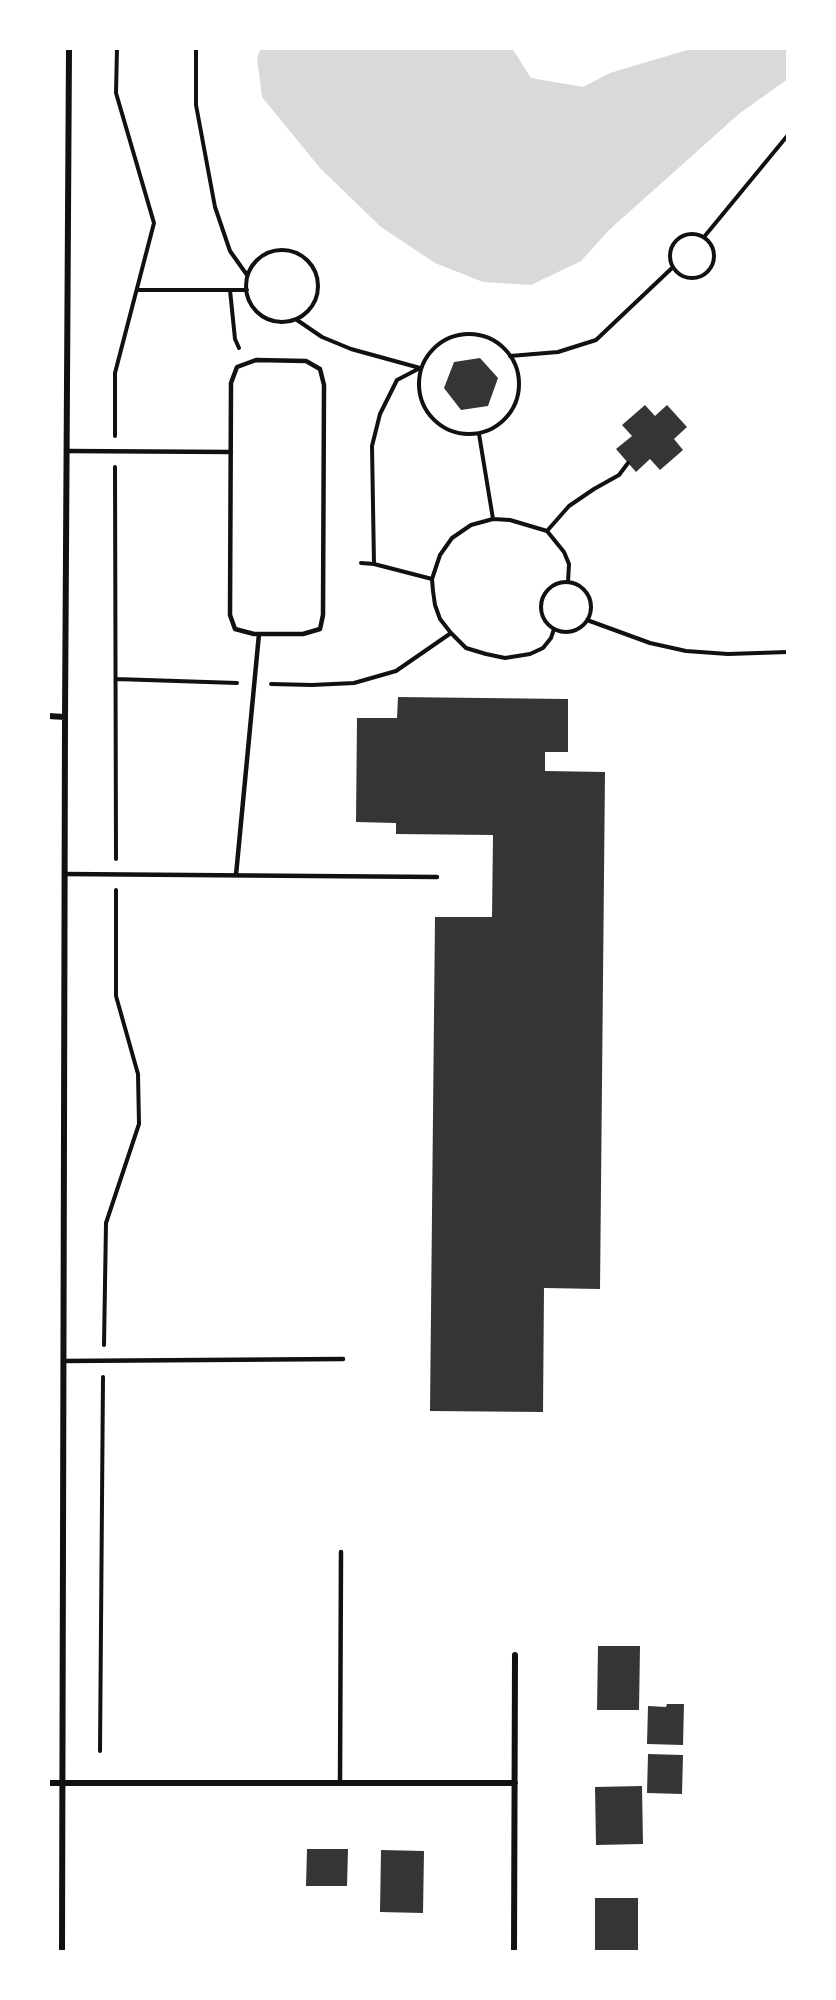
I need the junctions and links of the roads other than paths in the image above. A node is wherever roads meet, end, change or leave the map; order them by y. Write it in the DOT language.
graph roads {
  1 [pos="69,48"];
  2 [pos="67,452"];
  3 [pos="231,453"];
  4 [pos="259,634"];
  5 [pos="48,716"];
  6 [pos="65,717"];
  7 [pos="64,874"];
  8 [pos="236,875"];
  9 [pos="437,877"];
  10 [pos="343,1359"];
  11 [pos="63,1361"];
  12 [pos="341,1552"];
  13 [pos="515,1655"];
  14 [pos="48,1783"];
  15 [pos="63,1783"];
  16 [pos="339,1783"];
  17 [pos="515,1783"];
  18 [pos="62,1952"];
  19 [pos="514,1952"];
  1 -- 2 [label="street"];
  2 -- 3 [label="lane"];
  2 -- 6 [label="street"];
  3 -- 4 [label="lane"];
  3 -- 4 [label="lane"];
  4 -- 8 [label="lane"];
  5 -- 6 [label="street"];
  6 -- 7 [label="street"];
  7 -- 8 [label="lane"];
  7 -- 11 [label="street"];
  8 -- 9 [label="lane"];
  10 -- 11 [label="lane"];
  11 -- 15 [label="street"];
  12 -- 16 [label="lane"];
  13 -- 17 [label="street"];
  14 -- 15 [label="street"];
  15 -- 16 [label="street"];
  15 -- 18 [label="street"];
  16 -- 17 [label="street"];
  17 -- 19 [label="street"];
}
